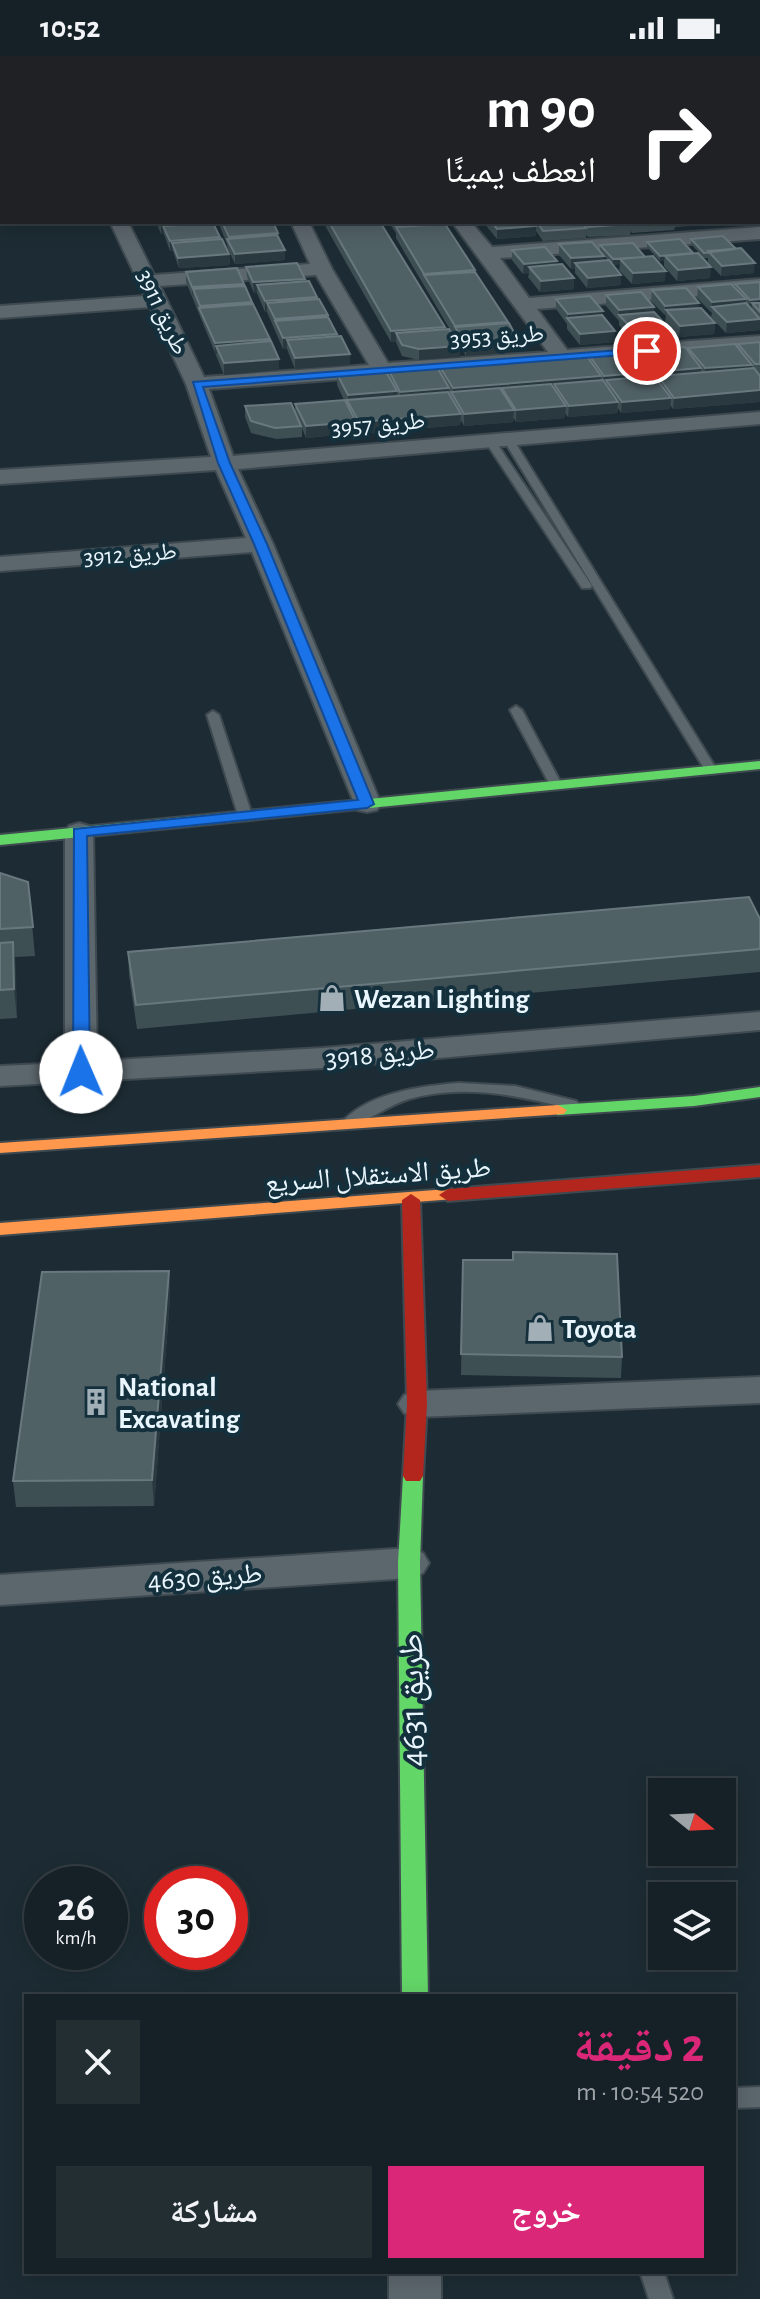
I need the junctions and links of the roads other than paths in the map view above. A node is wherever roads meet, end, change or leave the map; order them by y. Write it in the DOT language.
graph roads {
  1 [pos="120,224"];
  2 [pos="301,224"];
  3 [pos="463,224"];
  4 [pos="756,238"];
  5 [pos="487,253"];
  6 [pos="322,269"];
  7 [pos="760,285"];
  8 [pos="153,291"];
  9 [pos="524,304"];
  10 [pos="0,312"];
  11 [pos="760,342"];
  12 [pos="562,357"];
  13 [pos="382,370"];
  14 [pos="197,384"];
  15 [pos="760,418"];
  16 [pos="499,440"];
  17 [pos="224,463"];
  18 [pos="0,477"];
  19 [pos="261,544"];
  20 [pos="0,564"];
  21 [pos="659,688"];
  22 [pos="516,710"];
  23 [pos="213,715"];
  24 [pos="760,765"];
  25 [pos="711,770"];
  26 [pos="556,785"];
  27 [pos="367,804"];
  28 [pos="245,815"];
  29 [pos="79,832"];
  30 [pos="0,840"];
  31 [pos="760,1021"];
  32 [pos="81,1072"];
  33 [pos="0,1076"];
  34 [pos="760,1092"];
  35 [pos="584,1108"];
  36 [pos="346,1124"];
  37 [pos="0,1148"];
  38 [pos="760,1171"];
  39 [pos="411,1200"];
  40 [pos="0,1229"];
  41 [pos="760,1390"];
  42 [pos="417,1404"];
  43 [pos="409,1563"];
  44 [pos="0,1590"];
  45 [pos="415,1994"];
  46 [pos="760,2097"];
  47 [pos="736,2098"];
  48 [pos="415,2274"];
  49 [pos="653,2274"];
  50 [pos="415,2299"];
  51 [pos="661,2299"];
  1 -- 8 [label="street, طريق 3911"];
  2 -- 6 [label="street"];
  3 -- 5 [label="street"];
  4 -- 5 [label="street"];
  5 -- 9 [label="street"];
  6 -- 8 [label="street"];
  6 -- 13 [label="street"];
  7 -- 9 [label="street"];
  8 -- 10 [label="street"];
  8 -- 14 [label="street, طريق 3911"];
  9 -- 12 [label="street"];
  11 -- 12 [label="street, طريق 3953"];
  12 -- 13 [label="street, طريق 3953"];
  13 -- 14 [label="street, طريق 3953"];
  14 -- 17 [label="street, طريق 3911"];
  15 -- 16 [label="street, طريق 3957"];
  16 -- 17 [label="street, طريق 3957"];
  16 -- 21 [label="lane"];
  16 -- 21 [label="lane"];
  17 -- 18 [label="street, طريق 3957"];
  17 -- 19 [label="street, طريق 3911"];
  19 -- 20 [label="street, طريق 3912"];
  19 -- 27 [label="street, طريق 3911"];
  21 -- 25 [label="lane"];
  22 -- 26 [label="lane"];
  23 -- 28 [label="lane"];
  24 -- 25 [label="street"];
  25 -- 26 [label="street"];
  26 -- 27 [label="street"];
  27 -- 28 [label="street"];
  28 -- 29 [label="street"];
  29 -- 30 [label="street"];
  29 -- 32 [label="street"];
  31 -- 32 [label="street, طريق 3918"];
  32 -- 33 [label="street, طريق 3918"];
  34 -- 35 [label="street, طريق الاستقلال السريع"];
  35 -- 36 [label="street, طريق الاستقلال السريع"];
  35 -- 36 [label="lane"];
  36 -- 37 [label="street, طريق الاستقلال السريع"];
  38 -- 39 [label="street, طريق الاستقلال السريع"];
  39 -- 40 [label="street, طريق الاستقلال السريع"];
  39 -- 42 [label="street, طريق 4631"];
  41 -- 42 [label="street"];
  42 -- 43 [label="street, طريق 4631"];
  43 -- 44 [label="street, طريق 4630"];
  43 -- 45 [label="street, طريق 4631"];
  46 -- 47 [label="lane"];
  48 -- 50 [label="street"];
  49 -- 51 [label="lane"];
}
